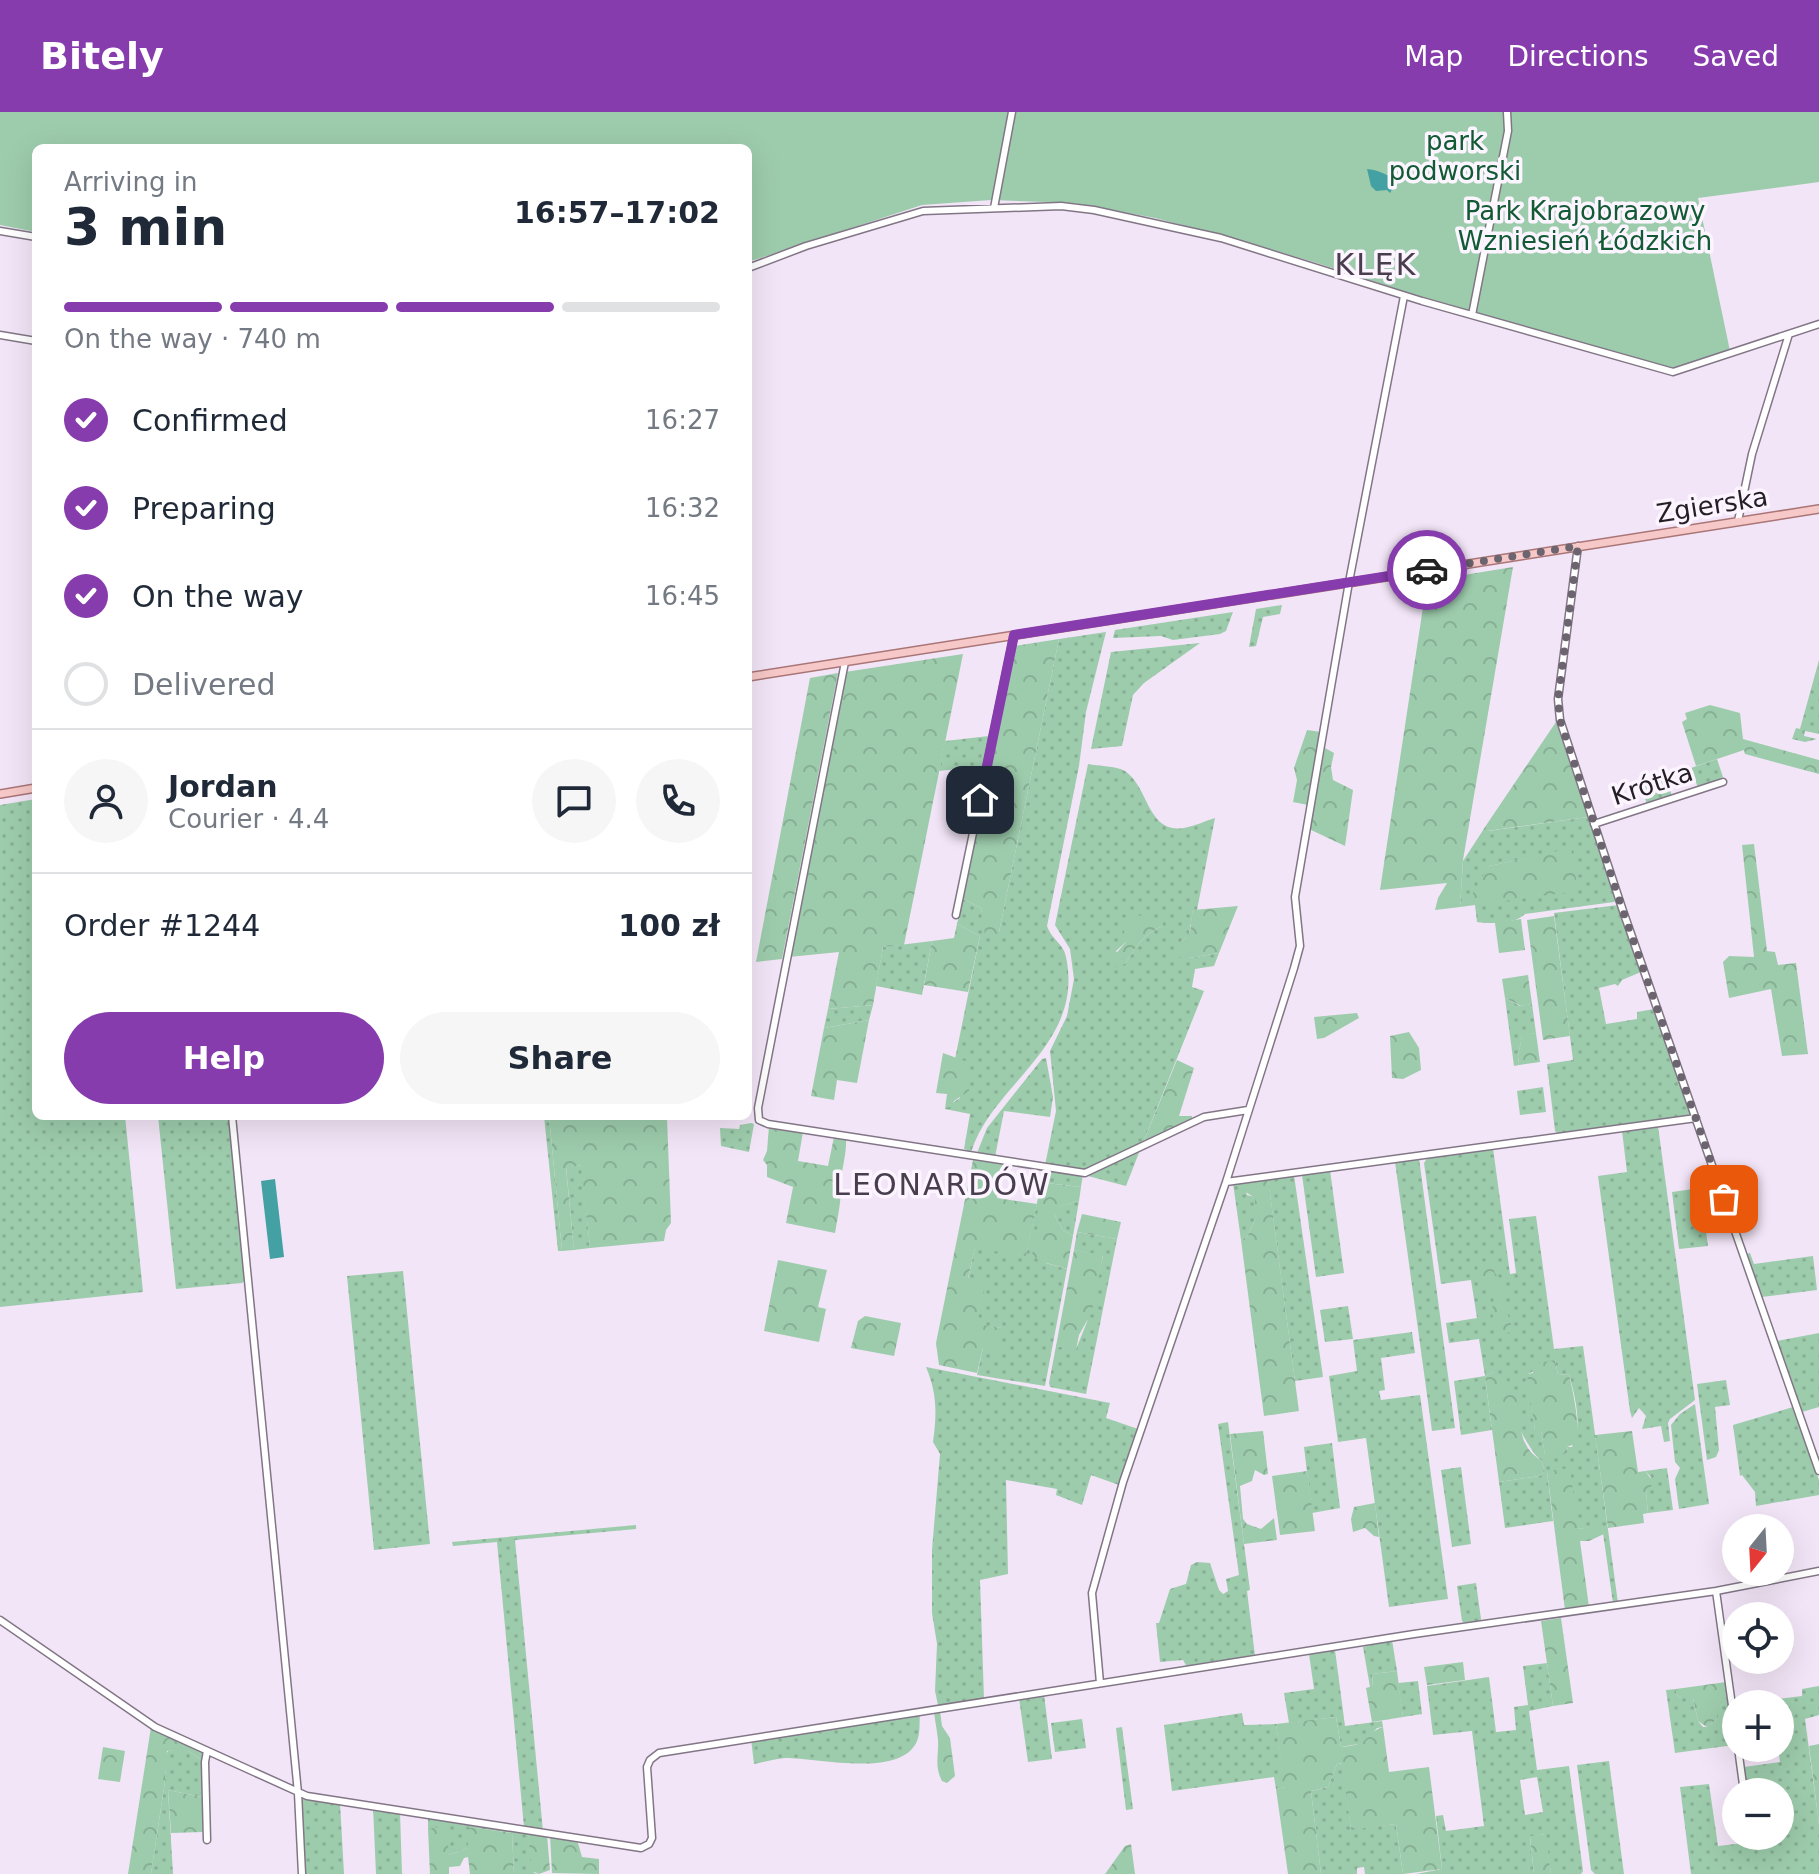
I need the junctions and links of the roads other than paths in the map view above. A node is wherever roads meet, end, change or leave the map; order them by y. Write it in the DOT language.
graph roads {
  1 [pos="1012,112"];
  2 [pos="1507,112"];
  3 [pos="994,208"];
  4 [pos="0,231"];
  5 [pos="32,236"];
  6 [pos="752,266"];
  7 [pos="1404,296"];
  8 [pos="1472,315"];
  9 [pos="1819,324"];
  10 [pos="1789,334"];
  11 [pos="0,335"];
  12 [pos="32,340"];
  13 [pos="1819,509"];
  14 [pos="1738,521"];
  15 [pos="1578,546"];
  16 [pos="1349,582"];
  17 [pos="1014,635"];
  18 [pos="845,662"];
  19 [pos="752,676"];
  20 [pos="1723,782"];
  21 [pos="32,789"];
  22 [pos="0,794"];
  23 [pos="1594,824"];
  24 [pos="956,915"];
  25 [pos="1248,1110"];
  26 [pos="1696,1118"];
  27 [pos="232,1120"];
  28 [pos="1226,1182"];
  29 [pos="1819,1471"];
  30 [pos="1819,1571"];
  31 [pos="1716,1591"];
  32 [pos="0,1620"];
  33 [pos="1100,1683"];
  34 [pos="1730,1690"];
  35 [pos="207,1751"];
  36 [pos="298,1793"];
  37 [pos="207,1840"];
  38 [pos="302,1874"];
  1 -- 3 [label="street"];
  2 -- 8 [label="street"];
  3 -- 6 [label="street"];
  3 -- 7 [label="street"];
  4 -- 5 [label="street"];
  7 -- 8 [label="street"];
  7 -- 16 [label="street"];
  8 -- 10 [label="street"];
  9 -- 10 [label="street"];
  10 -- 14 [label="street"];
  11 -- 12 [label="street"];
  13 -- 14 [label="main road, Zgierska"];
  14 -- 15 [label="main road, Zgierska"];
  15 -- 16 [label="main road, Zgierska"];
  15 -- 23 [label="street"];
  16 -- 17 [label="main road, Zgierska"];
  16 -- 25 [label="street"];
  17 -- 18 [label="main road, Zgierska"];
  17 -- 24 [label="street"];
  18 -- 19 [label="main road, Zgierska"];
  18 -- 25 [label="street"];
  20 -- 23 [label="street, Krótka"];
  21 -- 22 [label="main road"];
  23 -- 26 [label="street"];
  25 -- 28 [label="street"];
  26 -- 28 [label="street"];
  26 -- 29 [label="street"];
  27 -- 36 [label="street"];
  28 -- 33 [label="street"];
  30 -- 31 [label="street"];
  31 -- 33 [label="street"];
  31 -- 34 [label="street"];
  32 -- 35 [label="street"];
  33 -- 36 [label="street"];
  35 -- 36 [label="street"];
  35 -- 37 [label="street"];
  36 -- 38 [label="street"];
}
